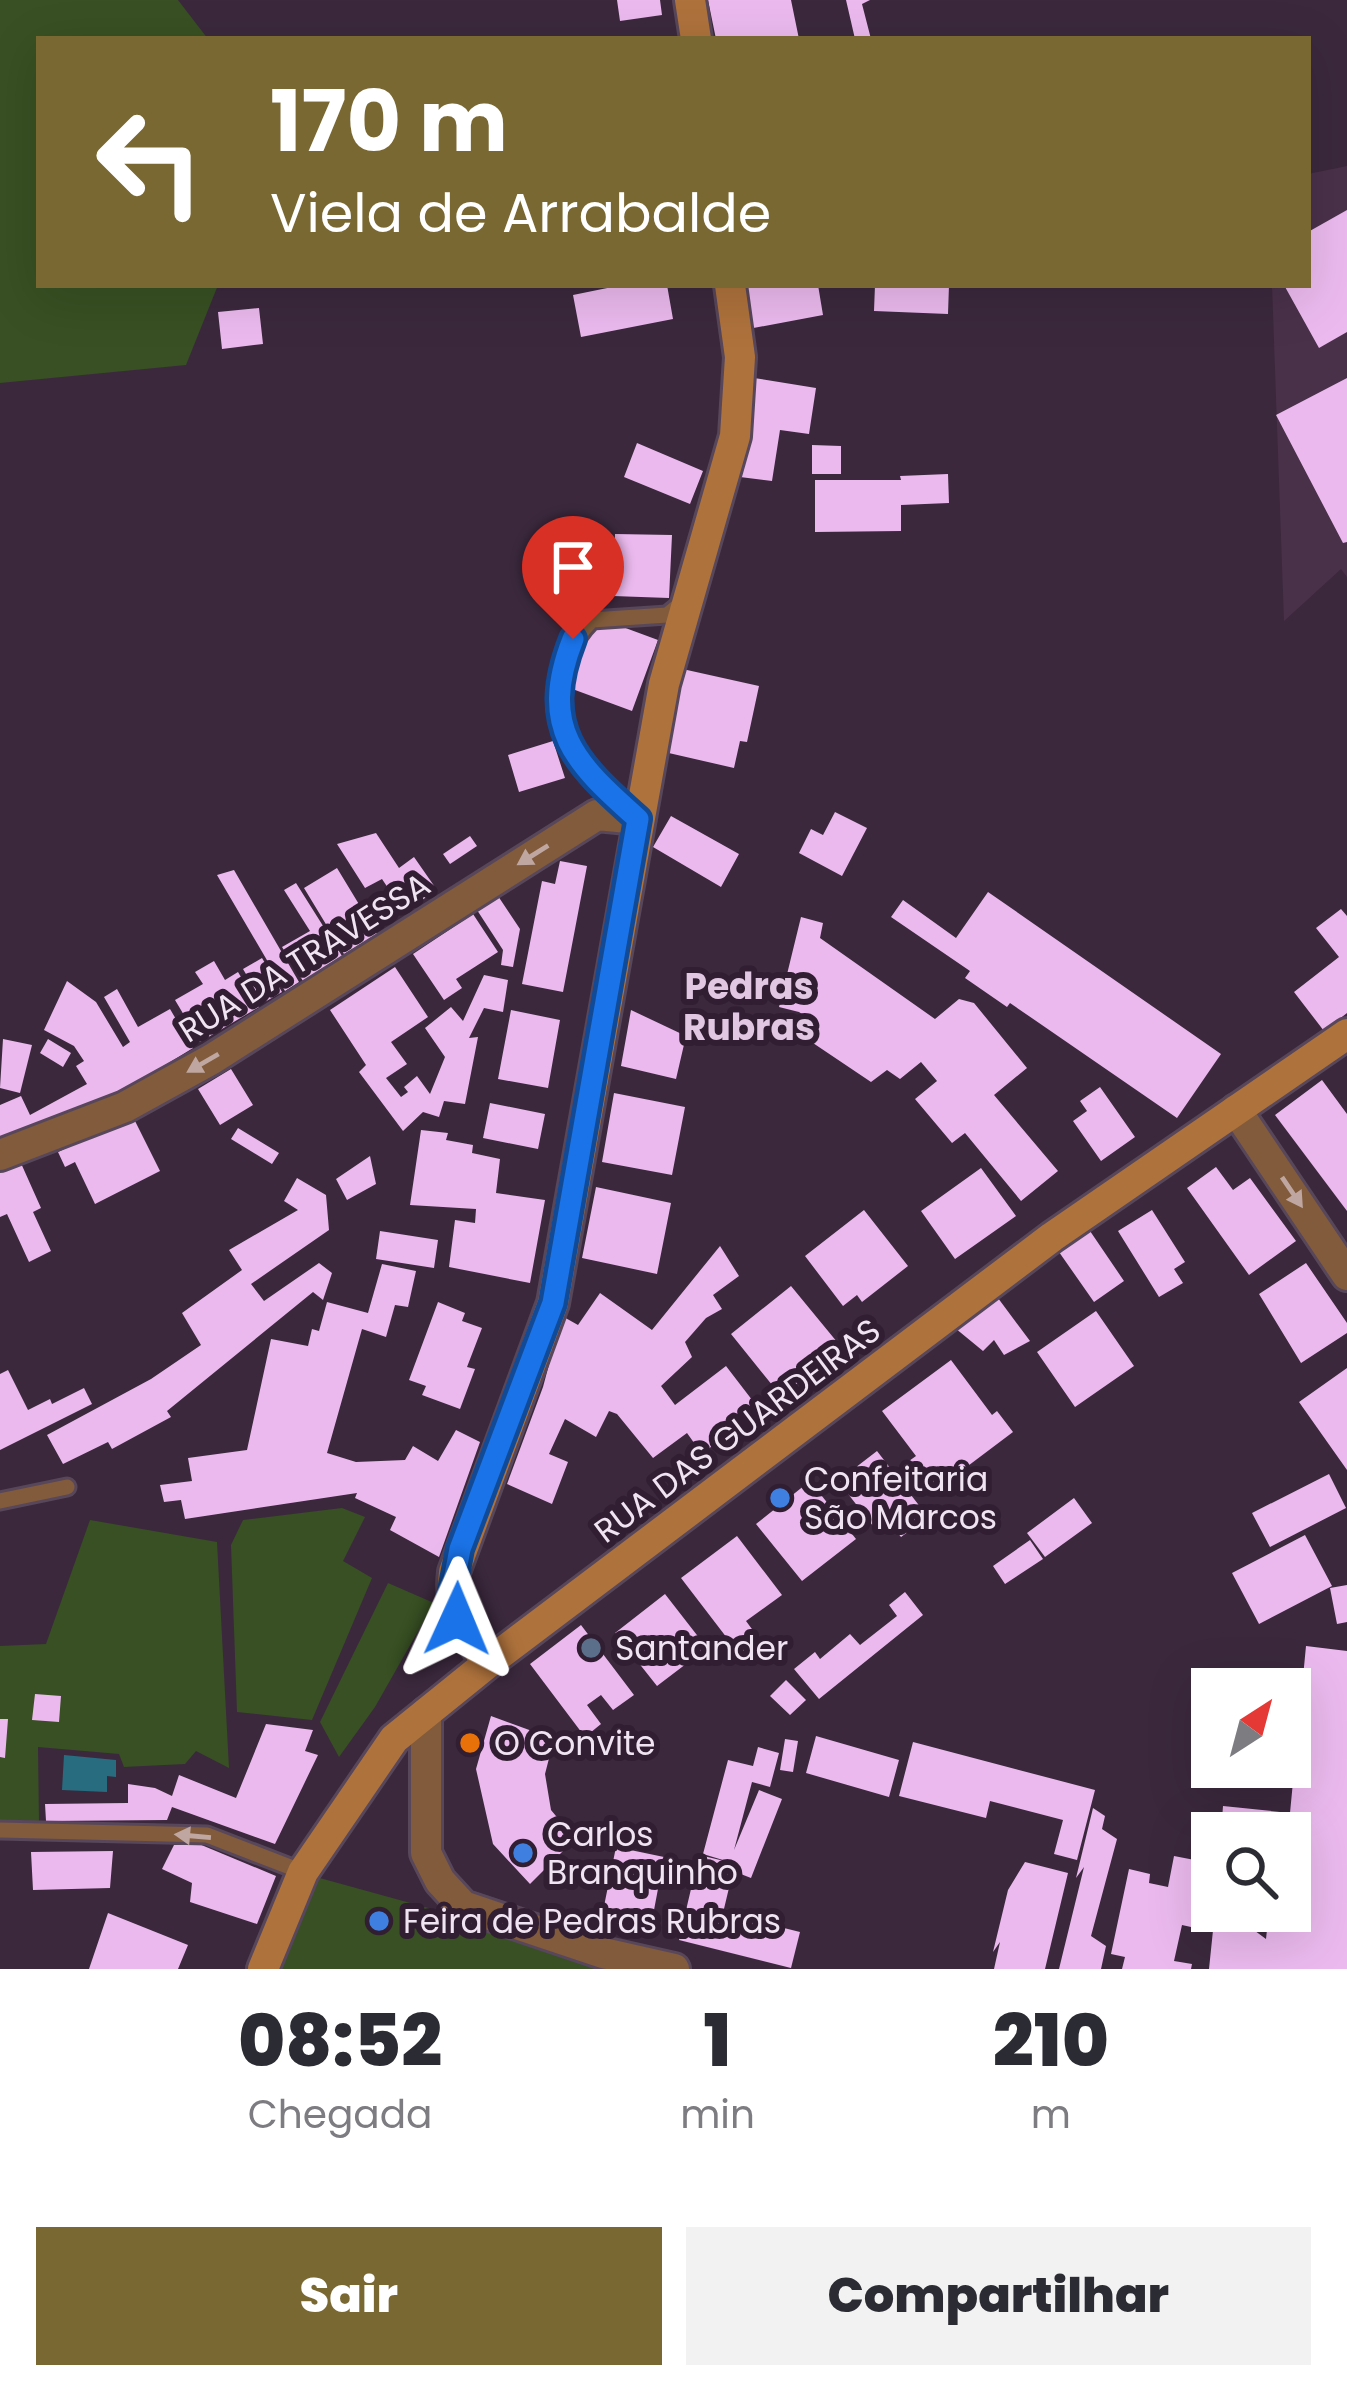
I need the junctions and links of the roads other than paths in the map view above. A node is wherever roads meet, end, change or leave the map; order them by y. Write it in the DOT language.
graph roads {
  1 [pos="690,0"];
  2 [pos="696,36"];
  3 [pos="730,288"];
  4 [pos="686,600"];
  5 [pos="638,819"];
  6 [pos="1347,1034"];
  7 [pos="1236,1110"];
  8 [pos="0,1156"];
  9 [pos="1347,1275"];
  10 [pos="67,1487"];
  11 [pos="0,1501"];
  12 [pos="488,1663"];
  13 [pos="427,1712"];
  14 [pos="0,1831"];
  15 [pos="303,1872"];
  16 [pos="263,1969"];
  17 [pos="674,1969"];
  1 -- 2 [label="street"];
  3 -- 4 [label="street"];
  4 -- 5 [label="street"];
  4 -- 5 [label="lane"];
  5 -- 8 [label="street, RUA DA TRAVESSA, one-way"];
  5 -- 12 [label="street"];
  6 -- 7 [label="street, RUA DAS GUARDEIRAS"];
  7 -- 9 [label="street, one-way"];
  7 -- 12 [label="street, RUA DAS GUARDEIRAS"];
  10 -- 11 [label="lane"];
  12 -- 13 [label="street, RUA DAS GUARDEIRAS"];
  13 -- 15 [label="street, RUA DAS GUARDEIRAS"];
  13 -- 17 [label="street"];
  15 -- 14 [label="lane, one-way"];
  15 -- 16 [label="street, RUA DAS GUARDEIRAS"];
}
